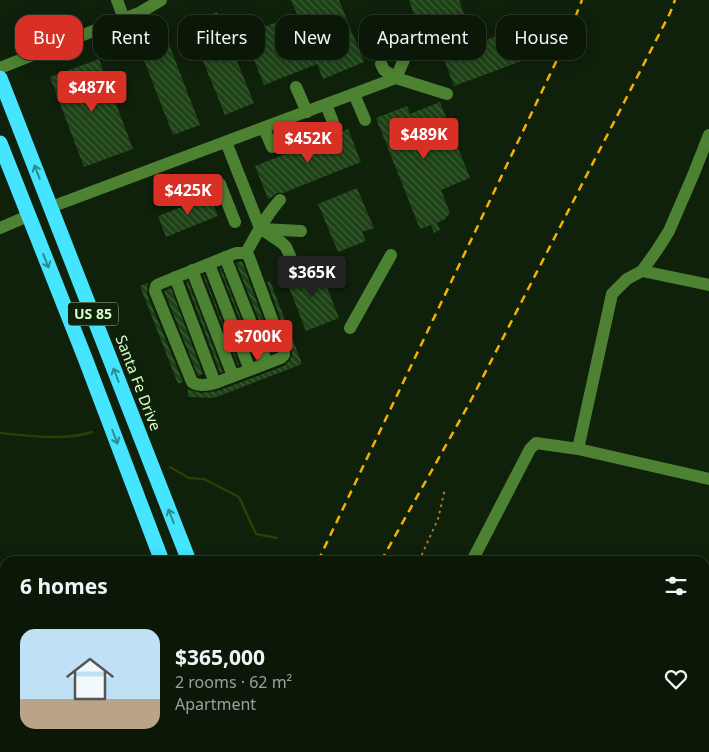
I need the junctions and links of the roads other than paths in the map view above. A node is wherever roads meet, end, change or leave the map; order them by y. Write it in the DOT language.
graph roads {
  1 [pos="117,0"];
  2 [pos="161,0"];
  3 [pos="123,15"];
  4 [pos="134,15"];
  5 [pos="93,31"];
  6 [pos="404,60"];
  7 [pos="381,64"];
  8 [pos="0,68"];
  9 [pos="0,78"];
  10 [pos="396,78"];
  11 [pos="296,87"];
  12 [pos="354,94"];
  13 [pos="447,94"];
  14 [pos="326,104"];
  15 [pos="306,112"];
  16 [pos="364,120"];
  17 [pos="333,122"];
  18 [pos="264,128"];
  19 [pos="709,135"];
  20 [pos="226,142"];
  21 [pos="0,143"];
  22 [pos="272,147"];
  23 [pos="11,172"];
  24 [pos="220,184"];
  25 [pos="280,200"];
  26 [pos="51,207"];
  27 [pos="28,216"];
  28 [pos="234,222"];
  29 [pos="0,228"];
  30 [pos="260,228"];
  31 [pos="301,231"];
  32 [pos="246,253"];
  33 [pos="391,255"];
  34 [pos="225,257"];
  35 [pos="209,264"];
  36 [pos="294,265"];
  37 [pos="192,270"];
  38 [pos="642,270"];
  39 [pos="175,277"];
  40 [pos="709,286"];
  41 [pos="350,328"];
  42 [pos="267,363"];
  43 [pos="250,370"];
  44 [pos="234,376"];
  45 [pos="215,383"];
  46 [pos="578,449"];
  47 [pos="709,479"];
  48 [pos="160,556"];
  49 [pos="187,556"];
  50 [pos="475,556"];
  1 -- 3 [label="street"];
  2 -- 4 [label="street"];
  5 -- 8 [label="street"];
  6 -- 10 [label="street"];
  7 -- 10 [label="street"];
  26 -- 9 [label="highway, Santa Fe Drive / US 85, one-way"];
  10 -- 12 [label="street"];
  10 -- 13 [label="street"];
  11 -- 15 [label="street"];
  12 -- 14 [label="street"];
  12 -- 16 [label="street"];
  14 -- 15 [label="street"];
  14 -- 17 [label="street"];
  15 -- 18 [label="street"];
  18 -- 20 [label="street"];
  18 -- 22 [label="street"];
  19 -- 38 [label="street"];
  20 -- 26 [label="street"];
  20 -- 30 [label="street"];
  21 -- 23 [label="highway, US 85"];
  23 -- 26 [label="highway"];
  23 -- 27 [label="highway, US 85"];
  24 -- 28 [label="street"];
  25 -- 30 [label="street"];
  49 -- 26 [label="highway, Santa Fe Drive / US 85, one-way"];
  27 -- 29 [label="street"];
  27 -- 48 [label="highway, US 85, one-way"];
  30 -- 31 [label="street"];
  30 -- 32 [label="street"];
  30 -- 36 [label="street"];
  32 -- 34 [label="street"];
  32 -- 42 [label="street"];
  33 -- 41 [label="street"];
  34 -- 35 [label="street"];
  34 -- 42 [label="street"];
  35 -- 37 [label="street"];
  35 -- 43 [label="street"];
  37 -- 39 [label="street"];
  37 -- 44 [label="street"];
  38 -- 40 [label="street"];
  38 -- 46 [label="street"];
  39 -- 45 [label="street"];
  39 -- 45 [label="street"];
  42 -- 43 [label="street"];
  43 -- 44 [label="street"];
  44 -- 45 [label="street"];
  46 -- 47 [label="street"];
  46 -- 50 [label="street"];
}
